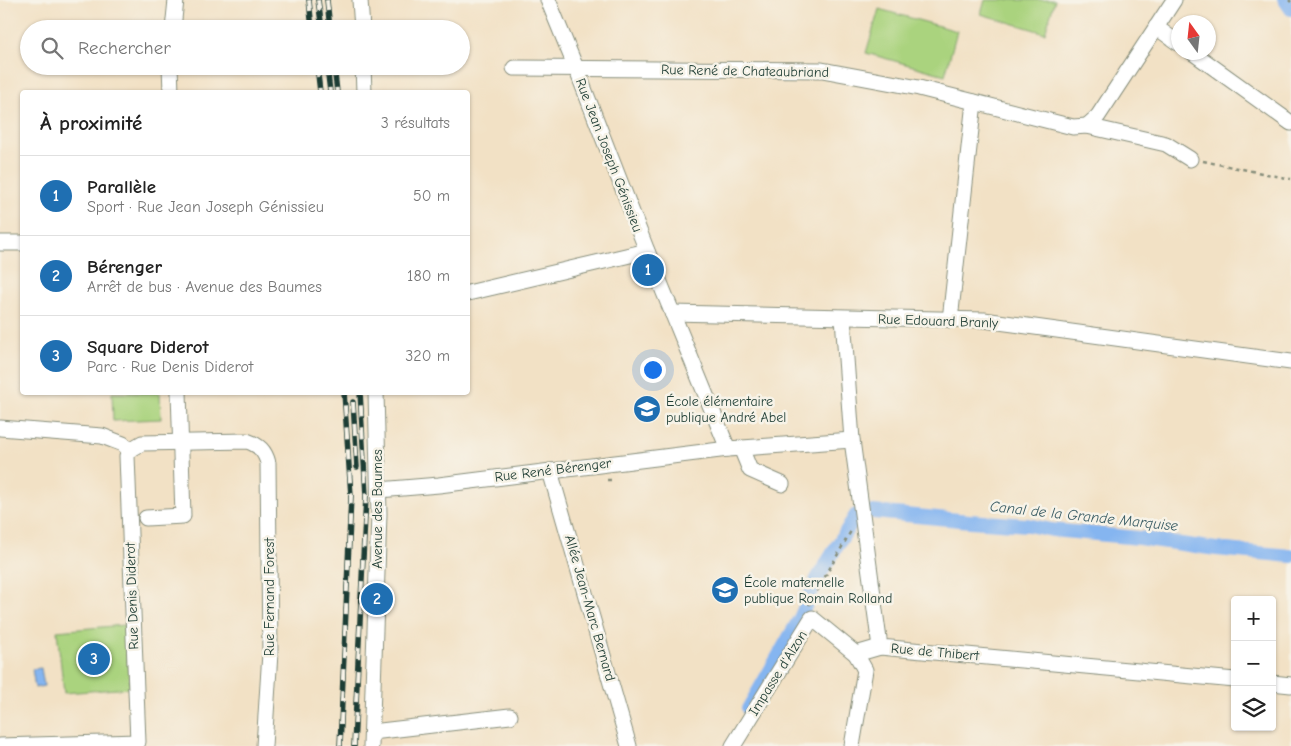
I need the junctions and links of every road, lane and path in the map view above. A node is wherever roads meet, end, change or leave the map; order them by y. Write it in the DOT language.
graph roads {
  1 [pos="176,0"];
  2 [pos="360,0"];
  3 [pos="548,0"];
  4 [pos="1174,0"];
  5 [pos="174,20"];
  6 [pos="361,20"];
  7 [pos="1156,27"];
  8 [pos="1171,38"];
  9 [pos="1203,60"];
  10 [pos="514,68"];
  11 [pos="576,68"];
  12 [pos="170,75"];
  13 [pos="363,75"];
  14 [pos="171,90"];
  15 [pos="364,90"];
  16 [pos="974,102"];
  17 [pos="1291,122"];
  18 [pos="1087,126"];
  19 [pos="1190,159"];
  20 [pos="1291,179"];
  21 [pos="0,243"];
  22 [pos="20,243"];
  23 [pos="647,252"];
  24 [pos="470,293"];
  25 [pos="672,313"];
  26 [pos="843,318"];
  27 [pos="950,320"];
  28 [pos="1291,362"];
  29 [pos="179,395"];
  30 [pos="376,395"];
  31 [pos="0,428"];
  32 [pos="852,440"];
  33 [pos="182,442"];
  34 [pos="734,448"];
  35 [pos="130,450"];
  36 [pos="550,471"];
  37 [pos="607,480"];
  38 [pos="612,480"];
  39 [pos="782,484"];
  40 [pos="379,490"];
  41 [pos="146,518"];
  42 [pos="863,518"];
  43 [pos="812,618"];
  44 [pos="880,647"];
  45 [pos="856,654"];
  46 [pos="1231,680"];
  47 [pos="1276,684"];
  48 [pos="1291,685"];
  49 [pos="510,716"];
  50 [pos="372,739"];
  51 [pos="0,746"];
  52 [pos="264,746"];
  53 [pos="629,746"];
  54 [pos="734,746"];
  55 [pos="852,746"];
  1 -- 5 [label="street"];
  2 -- 6 [label="street"];
  3 -- 11 [label="street, Rue Jean Joseph Génissieu"];
  4 -- 7 [label="street"];
  7 -- 8 [label="street"];
  7 -- 18 [label="street"];
  9 -- 17 [label="street"];
  10 -- 11 [label="street, Rue René de Chateaubriand"];
  11 -- 16 [label="street, Rue René de Chateaubriand"];
  11 -- 23 [label="street, Rue Jean Joseph Génissieu"];
  12 -- 14 [label="street"];
  13 -- 15 [label="street"];
  16 -- 18 [label="street, Rue René de Chateaubriand"];
  16 -- 27 [label="street"];
  18 -- 19 [label="street, Rue René de Chateaubriand"];
  19 -- 20 [label="path"];
  21 -- 22 [label="street"];
  23 -- 24 [label="street"];
  23 -- 25 [label="street, Rue Jean Joseph Génissieu"];
  25 -- 26 [label="street, Rue Edouard Branly"];
  25 -- 34 [label="street, Rue Jean Joseph Génissieu"];
  26 -- 27 [label="street, Rue Edouard Branly"];
  26 -- 32 [label="street, Rue de Thibert"];
  27 -- 28 [label="street, Rue Edouard Branly"];
  29 -- 33 [label="street"];
  30 -- 40 [label="street, Avenue des Baumes"];
  31 -- 35 [label="street"];
  32 -- 34 [label="street"];
  32 -- 42 [label="street, Rue de Thibert"];
  33 -- 35 [label="street"];
  33 -- 41 [label="street"];
  33 -- 52 [label="street, Rue Fernand Forest"];
  34 -- 36 [label="street, Rue René Bérenger"];
  34 -- 39 [label="street, Rue Jean Joseph Génissieu"];
  35 -- 51 [label="street, Rue Denis Diderot"];
  36 -- 40 [label="street, Rue René Bérenger"];
  36 -- 53 [label="street, Allée Jean-Marc Bernard"];
  37 -- 38 [label="path"];
  40 -- 50 [label="street, Avenue des Baumes"];
  42 -- 43 [label="path"];
  42 -- 44 [label="street, Rue de Thibert"];
  43 -- 45 [label="street, Impasse d'Alzon"];
  43 -- 54 [label="street, Impasse d'Alzon"];
  44 -- 45 [label="street"];
  44 -- 46 [label="street, Rue de Thibert"];
  45 -- 55 [label="street"];
  47 -- 48 [label="street"];
  49 -- 50 [label="street"];
}
